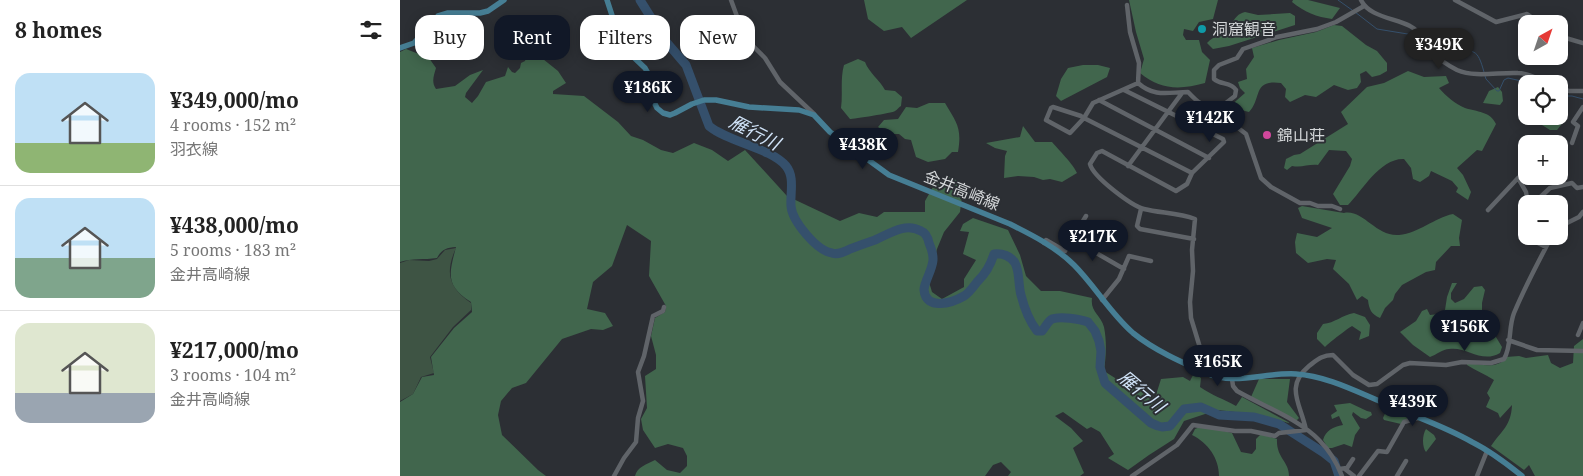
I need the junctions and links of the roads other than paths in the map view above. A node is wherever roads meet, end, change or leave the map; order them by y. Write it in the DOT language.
graph roads {
  1 [pos="504,0"];
  2 [pos="607,0"];
  3 [pos="731,0"];
  4 [pos="1361,0"];
  5 [pos="1454,0"];
  6 [pos="1127,5"];
  7 [pos="1364,6"];
  8 [pos="1518,16"];
  9 [pos="1568,39"];
  10 [pos="1583,43"];
  11 [pos="400,48"];
  12 [pos="1525,75"];
  13 [pos="1138,83"];
  14 [pos="1124,90"];
  15 [pos="1568,91"];
  16 [pos="1583,91"];
  17 [pos="1182,93"];
  18 [pos="1099,100"];
  19 [pos="1200,104"];
  20 [pos="1583,107"];
  21 [pos="1169,112"];
  22 [pos="814,115"];
  23 [pos="1084,118"];
  24 [pos="1155,129"];
  25 [pos="1572,143"];
  26 [pos="1142,147"];
  27 [pos="1209,158"];
  28 [pos="1128,166"];
  29 [pos="1192,173"];
  30 [pos="1583,187"];
  31 [pos="1526,195"];
  32 [pos="1543,195"];
  33 [pos="1141,209"];
  34 [pos="1340,209"];
  35 [pos="1488,210"];
  36 [pos="1583,212"];
  37 [pos="1086,216"];
  38 [pos="1568,222"];
  39 [pos="1194,238"];
  40 [pos="1072,239"];
  41 [pos="1044,243"];
  42 [pos="1542,245"];
  43 [pos="1546,247"];
  44 [pos="1151,261"];
  45 [pos="1124,269"];
  46 [pos="1102,300"];
  47 [pos="664,307"];
  48 [pos="1583,324"];
  49 [pos="1578,336"];
  50 [pos="1508,340"];
  51 [pos="1583,351"];
  52 [pos="1208,374"];
  53 [pos="1232,379"];
  54 [pos="1418,418"];
  55 [pos="1306,430"];
  56 [pos="1487,451"];
  57 [pos="1353,459"];
  58 [pos="1406,461"];
  59 [pos="1339,469"];
  60 [pos="1345,469"];
  61 [pos="614,476"];
  62 [pos="1132,476"];
  63 [pos="1342,476"];
  64 [pos="1354,476"];
  65 [pos="1359,476"];
  66 [pos="1397,476"];
  67 [pos="1477,476"];
  68 [pos="1522,476"];
  1 -- 11 [label="main road"];
  2 -- 22 [label="main road"];
  3 -- 22 [label="street"];
  4 -- 7 [label="street"];
  5 -- 8 [label="street"];
  6 -- 13 [label="street"];
  7 -- 12 [label="street"];
  7 -- 19 [label="street"];
  9 -- 10 [label="street"];
  13 -- 14 [label="street"];
  13 -- 17 [label="street"];
  14 -- 18 [label="street"];
  14 -- 21 [label="street"];
  15 -- 16 [label="street"];
  17 -- 19 [label="street"];
  17 -- 21 [label="street"];
  18 -- 23 [label="street"];
  18 -- 24 [label="street"];
  19 -- 34 [label="street"];
  20 -- 25 [label="street"];
  21 -- 24 [label="street"];
  21 -- 27 [label="street"];
  22 -- 41 [label="main road, 金井高崎線"];
  23 -- 23 [label="street"];
  23 -- 26 [label="street"];
  24 -- 26 [label="street"];
  24 -- 27 [label="street"];
  26 -- 28 [label="street"];
  26 -- 29 [label="street"];
  27 -- 29 [label="street"];
  28 -- 29 [label="street"];
  28 -- 33 [label="street"];
  30 -- 32 [label="street"];
  31 -- 35 [label="street"];
  33 -- 39 [label="street"];
  33 -- 39 [label="street"];
  36 -- 38 [label="street"];
  37 -- 40 [label="street"];
  39 -- 52 [label="street"];
  40 -- 41 [label="street"];
  40 -- 45 [label="street"];
  41 -- 46 [label="main road, 金井高崎線"];
  42 -- 43 [label="street"];
  43 -- 50 [label="street"];
  44 -- 45 [label="street"];
  45 -- 46 [label="street"];
  46 -- 52 [label="main road, 金井高崎線"];
  47 -- 61 [label="street"];
  48 -- 49 [label="street"];
  50 -- 51 [label="street"];
  50 -- 55 [label="street"];
  52 -- 53 [label="main road, 金井高崎線"];
  53 -- 54 [label="main road, 金井高崎線"];
  53 -- 55 [label="street"];
  54 -- 56 [label="main road"];
  54 -- 65 [label="street"];
  55 -- 59 [label="street"];
  55 -- 62 [label="street"];
  56 -- 67 [label="street"];
  56 -- 68 [label="main road"];
  57 -- 60 [label="street"];
  58 -- 66 [label="street"];
  59 -- 60 [label="street"];
  59 -- 63 [label="street"];
  60 -- 64 [label="street"];
}
